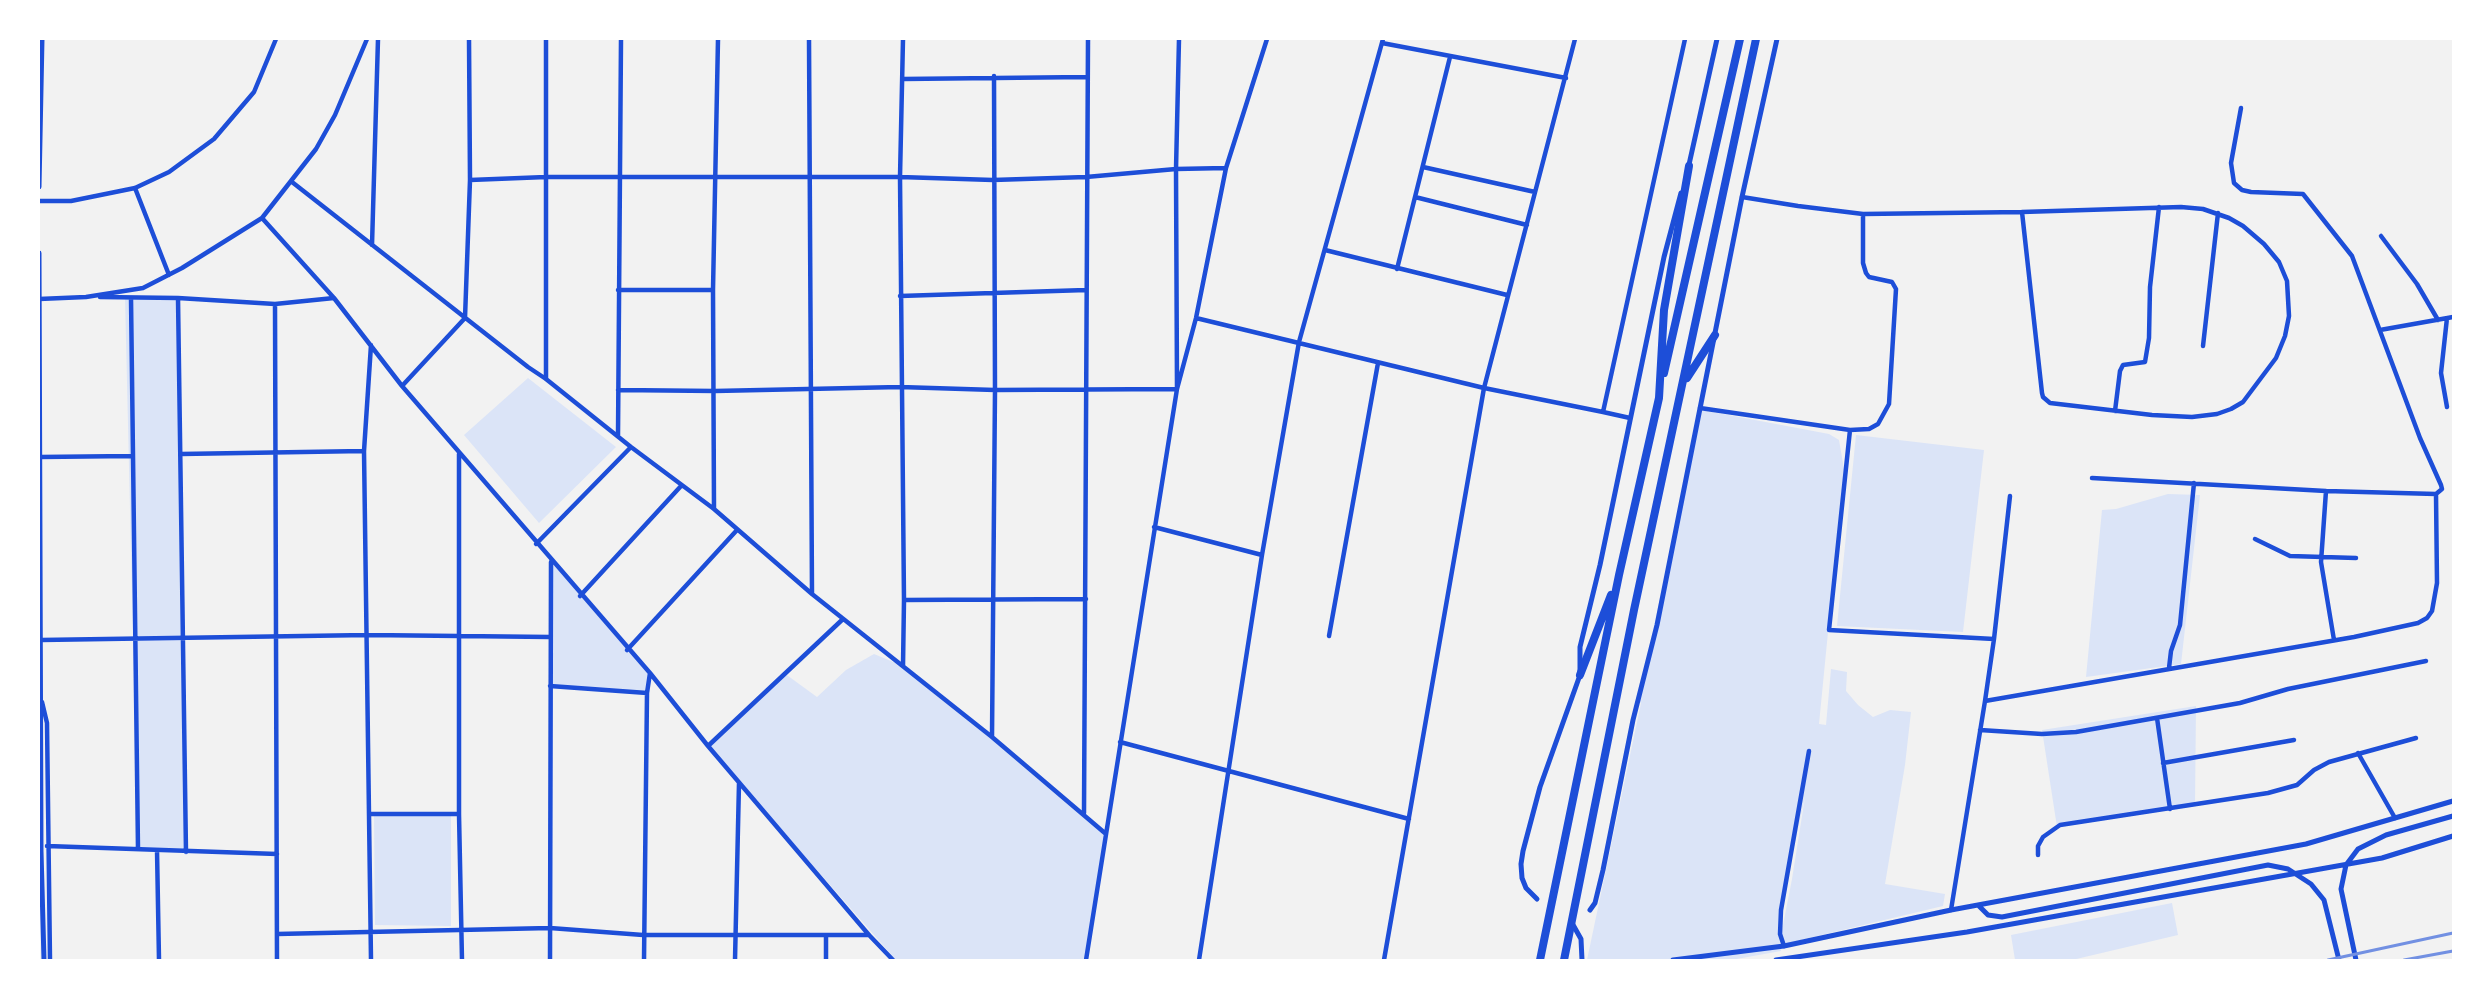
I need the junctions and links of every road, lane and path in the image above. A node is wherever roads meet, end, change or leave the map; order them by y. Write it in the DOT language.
graph roads {
  1 [pos="42,39"];
  2 [pos="276,39"];
  3 [pos="367,39"];
  4 [pos="378,39"];
  5 [pos="469,39"];
  6 [pos="546,39"];
  7 [pos="621,39"];
  8 [pos="718,39"];
  9 [pos="809,39"];
  10 [pos="903,39"];
  11 [pos="1088,39"];
  12 [pos="1179,39"];
  13 [pos="1267,39"];
  14 [pos="1575,39"];
  15 [pos="1685,39"];
  16 [pos="1717,39"];
  17 [pos="1740,39"];
  18 [pos="1756,39"];
  19 [pos="1777,39"];
  20 [pos="1382,41"];
  21 [pos="1450,57"];
  22 [pos="994,76"];
  23 [pos="1087,77"];
  24 [pos="1566,78"];
  25 [pos="903,79"];
  26 [pos="2241,108"];
  27 [pos="1689,166"];
  28 [pos="1423,167"];
  29 [pos="1226,168"];
  30 [pos="1176,169"];
  31 [pos="546,177"];
  32 [pos="717,177"];
  33 [pos="808,177"];
  34 [pos="900,177"];
  35 [pos="1086,177"];
  36 [pos="620,178"];
  37 [pos="470,180"];
  38 [pos="993,180"];
  39 [pos="292,182"];
  40 [pos="39,187"];
  41 [pos="135,189"];
  42 [pos="1535,192"];
  43 [pos="1415,196"];
  44 [pos="1742,197"];
  45 [pos="39,201"];
  46 [pos="2159,207"];
  47 [pos="2022,212"];
  48 [pos="2218,213"];
  49 [pos="1863,214"];
  50 [pos="262,218"];
  51 [pos="1527,225"];
  52 [pos="2381,236"];
  53 [pos="372,245"];
  54 [pos="1325,250"];
  55 [pos="39,253"];
  56 [pos="1397,269"];
  57 [pos="169,275"];
  58 [pos="618,290"];
  59 [pos="713,290"];
  60 [pos="1086,290"];
  61 [pos="994,292"];
  62 [pos="1507,295"];
  63 [pos="900,296"];
  64 [pos="86,297"];
  65 [pos="39,298"];
  66 [pos="130,298"];
  67 [pos="178,298"];
  68 [pos="334,298"];
  69 [pos="275,304"];
  70 [pos="2453,317"];
  71 [pos="465,318"];
  72 [pos="1196,318"];
  73 [pos="2446,318"];
  74 [pos="2438,320"];
  75 [pos="2380,330"];
  76 [pos="1714,335"];
  77 [pos="1299,342"];
  78 [pos="371,345"];
  79 [pos="2203,346"];
  80 [pos="1377,363"];
  81 [pos="546,379"];
  82 [pos="1684,382"];
  83 [pos="402,386"];
  84 [pos="900,387"];
  85 [pos="1484,388"];
  86 [pos="1177,389"];
  87 [pos="618,390"];
  88 [pos="810,390"];
  89 [pos="995,390"];
  90 [pos="1088,390"];
  91 [pos="715,391"];
  92 [pos="1659,398"];
  93 [pos="2447,407"];
  94 [pos="1700,408"];
  95 [pos="2115,411"];
  96 [pos="1603,412"];
  97 [pos="1630,418"];
  98 [pos="1850,430"];
  99 [pos="618,436"];
  100 [pos="631,447"];
  101 [pos="364,451"];
  102 [pos="274,453"];
  103 [pos="181,454"];
  104 [pos="459,454"];
  105 [pos="132,456"];
  106 [pos="40,457"];
  107 [pos="2092,478"];
  108 [pos="2194,483"];
  109 [pos="681,486"];
  110 [pos="2326,491"];
  111 [pos="39,492"];
  112 [pos="2436,494"];
  113 [pos="2010,496"];
  114 [pos="714,509"];
  115 [pos="1154,527"];
  116 [pos="737,530"];
  117 [pos="2255,539"];
  118 [pos="536,544"];
  119 [pos="1262,555"];
  120 [pos="2321,557"];
  121 [pos="2356,558"];
  122 [pos="551,562"];
  123 [pos="1619,575"];
  124 [pos="812,594"];
  125 [pos="580,596"];
  126 [pos="994,599"];
  127 [pos="1086,599"];
  128 [pos="904,600"];
  129 [pos="843,619"];
  130 [pos="368,635"];
  131 [pos="275,636"];
  132 [pos="461,636"];
  133 [pos="1329,636"];
  134 [pos="550,637"];
  135 [pos="183,638"];
  136 [pos="134,639"];
  137 [pos="1994,639"];
  138 [pos="41,640"];
  139 [pos="2334,640"];
  140 [pos="627,650"];
  141 [pos="2426,661"];
  142 [pos="903,666"];
  143 [pos="2169,668"];
  144 [pos="650,673"];
  145 [pos="1581,675"];
  146 [pos="550,686"];
  147 [pos="647,693"];
  148 [pos="40,700"];
  149 [pos="1985,701"];
  150 [pos="2157,717"];
  151 [pos="1980,730"];
  152 [pos="992,737"];
  153 [pos="2416,738"];
  154 [pos="2295,740"];
  155 [pos="1120,742"];
  156 [pos="708,746"];
  157 [pos="1809,751"];
  158 [pos="2358,753"];
  159 [pos="2163,763"];
  160 [pos="1230,770"];
  161 [pos="739,782"];
  162 [pos="2453,801"];
  163 [pos="2170,809"];
  164 [pos="1084,813"];
  165 [pos="370,814"];
  166 [pos="459,814"];
  167 [pos="2453,816"];
  168 [pos="1409,819"];
  169 [pos="2395,819"];
  170 [pos="1106,834"];
  171 [pos="2453,836"];
  172 [pos="47,846"];
  173 [pos="138,849"];
  174 [pos="157,850"];
  175 [pos="186,852"];
  176 [pos="277,854"];
  177 [pos="2038,855"];
  178 [pos="1537,899"];
  179 [pos="1979,906"];
  180 [pos="1590,910"];
  181 [pos="1951,910"];
  182 [pos="2002,917"];
  183 [pos="1572,921"];
  184 [pos="550,928"];
  185 [pos="1982,929"];
  186 [pos="462,930"];
  187 [pos="371,931"];
  188 [pos="277,934"];
  189 [pos="643,934"];
  190 [pos="734,935"];
  191 [pos="826,935"];
  192 [pos="869,935"];
  193 [pos="1784,946"];
  194 [pos="44,960"];
  195 [pos="50,960"];
  196 [pos="159,960"];
  197 [pos="277,960"];
  198 [pos="371,960"];
  199 [pos="462,960"];
  200 [pos="550,960"];
  201 [pos="644,960"];
  202 [pos="735,960"];
  203 [pos="826,960"];
  204 [pos="893,960"];
  205 [pos="1086,960"];
  206 [pos="1199,960"];
  207 [pos="1384,960"];
  208 [pos="1540,960"];
  209 [pos="1564,960"];
  210 [pos="1582,960"];
  211 [pos="1673,960"];
  212 [pos="1776,960"];
  213 [pos="2339,960"];
  214 [pos="2356,960"];
  1 -- 40 [label="street"];
  2 -- 41 [label="street"];
  3 -- 39 [label="street"];
  4 -- 53 [label="street"];
  5 -- 37 [label="street"];
  6 -- 31 [label="street"];
  7 -- 36 [label="street"];
  8 -- 32 [label="street"];
  9 -- 33 [label="street"];
  10 -- 25 [label="street"];
  11 -- 23 [label="street"];
  12 -- 30 [label="street"];
  13 -- 29 [label="street"];
  14 -- 24 [label="street"];
  15 -- 96 [label="street"];
  16 -- 27 [label="street"];
  17 -- 92 [label="highway"];
  18 -- 82 [label="highway"];
  19 -- 44 [label="street"];
  20 -- 21 [label="street"];
  20 -- 54 [label="street"];
  21 -- 24 [label="street"];
  21 -- 28 [label="street"];
  22 -- 23 [label="street"];
  22 -- 25 [label="street"];
  22 -- 38 [label="street"];
  23 -- 35 [label="street"];
  24 -- 42 [label="street"];
  25 -- 34 [label="street"];
  26 -- 75 [label="street"];
  27 -- 92 [label="highway"];
  27 -- 97 [label="street"];
  28 -- 42 [label="street"];
  28 -- 43 [label="street"];
  29 -- 30 [label="street"];
  29 -- 72 [label="street"];
  30 -- 35 [label="street"];
  30 -- 86 [label="street"];
  31 -- 36 [label="street"];
  31 -- 37 [label="street"];
  31 -- 81 [label="street"];
  32 -- 33 [label="street"];
  32 -- 36 [label="street"];
  32 -- 59 [label="street"];
  33 -- 34 [label="street"];
  33 -- 88 [label="street"];
  34 -- 38 [label="street"];
  34 -- 63 [label="street"];
  35 -- 38 [label="street"];
  35 -- 60 [label="street"];
  36 -- 58 [label="street"];
  37 -- 71 [label="street"];
  38 -- 61 [label="street"];
  39 -- 50 [label="street"];
  39 -- 53 [label="street"];
  41 -- 45 [label="street"];
  41 -- 57 [label="street"];
  42 -- 51 [label="street"];
  43 -- 51 [label="street"];
  43 -- 56 [label="street"];
  44 -- 49 [label="street"];
  44 -- 76 [label="street"];
  46 -- 47 [label="street"];
  46 -- 48 [label="street"];
  46 -- 95 [label="street"];
  47 -- 49 [label="street"];
  47 -- 95 [label="street"];
  48 -- 79 [label="street"];
  48 -- 95 [label="street"];
  49 -- 98 [label="street"];
  50 -- 57 [label="street"];
  50 -- 68 [label="street"];
  51 -- 62 [label="street"];
  52 -- 74 [label="street"];
  53 -- 71 [label="street"];
  54 -- 56 [label="street"];
  54 -- 77 [label="street"];
  55 -- 65 [label="street"];
  56 -- 62 [label="street"];
  57 -- 64 [label="street"];
  58 -- 59 [label="street"];
  58 -- 87 [label="street"];
  59 -- 91 [label="street"];
  60 -- 61 [label="street"];
  60 -- 90 [label="street"];
  61 -- 63 [label="street"];
  61 -- 89 [label="street"];
  62 -- 85 [label="street"];
  63 -- 84 [label="street"];
  64 -- 65 [label="street"];
  64 -- 66 [label="street"];
  65 -- 106 [label="street"];
  66 -- 67 [label="street"];
  66 -- 105 [label="street"];
  67 -- 69 [label="street"];
  67 -- 103 [label="street"];
  68 -- 69 [label="street"];
  68 -- 78 [label="street"];
  69 -- 102 [label="street"];
  70 -- 73 [label="street"];
  71 -- 81 [label="street"];
  71 -- 83 [label="street"];
  72 -- 77 [label="street"];
  72 -- 86 [label="street"];
  73 -- 74 [label="street"];
  73 -- 93 [label="street"];
  74 -- 75 [label="street"];
  75 -- 112 [label="street"];
  76 -- 82 [label="highway"];
  76 -- 94 [label="street"];
  77 -- 80 [label="street"];
  77 -- 119 [label="street"];
  78 -- 83 [label="street"];
  78 -- 101 [label="street"];
  80 -- 85 [label="street"];
  80 -- 133 [label="street"];
  81 -- 99 [label="street"];
  82 -- 183 [label="highway"];
  83 -- 104 [label="street"];
  84 -- 88 [label="street"];
  84 -- 89 [label="street"];
  84 -- 128 [label="street"];
  85 -- 96 [label="street"];
  85 -- 168 [label="street"];
  86 -- 90 [label="street"];
  86 -- 115 [label="street"];
  87 -- 91 [label="street"];
  87 -- 99 [label="street"];
  88 -- 91 [label="street"];
  88 -- 124 [label="street"];
  89 -- 90 [label="street"];
  89 -- 126 [label="street"];
  90 -- 127 [label="street"];
  91 -- 114 [label="street"];
  92 -- 123 [label="highway"];
  94 -- 98 [label="street"];
  94 -- 180 [label="street"];
  96 -- 97 [label="street"];
  97 -- 145 [label="street"];
  98 -- 137 [label="street"];
  99 -- 100 [label="street"];
  100 -- 109 [label="street"];
  100 -- 118 [label="street"];
  101 -- 102 [label="street"];
  101 -- 130 [label="street"];
  102 -- 103 [label="street"];
  102 -- 131 [label="street"];
  103 -- 135 [label="street"];
  104 -- 118 [label="street"];
  104 -- 132 [label="street"];
  105 -- 106 [label="street"];
  105 -- 136 [label="street"];
  106 -- 111 [label="street"];
  107 -- 108 [label="street"];
  108 -- 110 [label="street"];
  108 -- 143 [label="street"];
  109 -- 114 [label="street"];
  109 -- 125 [label="street"];
  110 -- 112 [label="street"];
  110 -- 120 [label="street"];
  111 -- 138 [label="street"];
  112 -- 139 [label="street"];
  113 -- 137 [label="street"];
  114 -- 116 [label="street"];
  115 -- 119 [label="street"];
  115 -- 155 [label="street"];
  116 -- 124 [label="street"];
  116 -- 140 [label="street"];
  117 -- 120 [label="street"];
  118 -- 122 [label="street"];
  119 -- 160 [label="street"];
  120 -- 121 [label="street"];
  120 -- 139 [label="street"];
  122 -- 125 [label="street"];
  122 -- 134 [label="street"];
  123 -- 145 [label="highway"];
  123 -- 208 [label="highway"];
  124 -- 129 [label="street"];
  125 -- 140 [label="street"];
  126 -- 127 [label="street"];
  126 -- 128 [label="street"];
  126 -- 152 [label="street"];
  127 -- 164 [label="street"];
  128 -- 142 [label="street"];
  129 -- 142 [label="street"];
  129 -- 156 [label="street"];
  130 -- 131 [label="street"];
  130 -- 132 [label="street"];
  130 -- 165 [label="street"];
  131 -- 135 [label="street"];
  131 -- 176 [label="street"];
  132 -- 134 [label="street"];
  132 -- 166 [label="street"];
  134 -- 146 [label="street"];
  135 -- 136 [label="street"];
  135 -- 175 [label="street"];
  136 -- 138 [label="street"];
  136 -- 173 [label="street"];
  137 -- 149 [label="street"];
  138 -- 148 [label="street"];
  139 -- 143 [label="street"];
  140 -- 144 [label="street"];
  141 -- 150 [label="street"];
  142 -- 152 [label="street"];
  143 -- 149 [label="street"];
  144 -- 147 [label="street"];
  144 -- 156 [label="street"];
  145 -- 178 [label="street"];
  146 -- 147 [label="street"];
  146 -- 184 [label="street"];
  147 -- 189 [label="street"];
  148 -- 172 [label="street"];
  148 -- 194 [label="street"];
  149 -- 151 [label="street"];
  150 -- 151 [label="street"];
  150 -- 159 [label="street"];
  151 -- 181 [label="street"];
  152 -- 164 [label="street"];
  153 -- 158 [label="street"];
  154 -- 159 [label="street"];
  155 -- 160 [label="street"];
  155 -- 170 [label="street"];
  156 -- 161 [label="street"];
  157 -- 193 [label="street"];
  158 -- 163 [label="street"];
  158 -- 169 [label="street"];
  159 -- 163 [label="street"];
  160 -- 168 [label="street"];
  160 -- 206 [label="street"];
  161 -- 190 [label="street"];
  161 -- 192 [label="street"];
  162 -- 169 [label="street"];
  163 -- 177 [label="street"];
  164 -- 170 [label="street"];
  165 -- 166 [label="street"];
  165 -- 187 [label="street"];
  166 -- 186 [label="street"];
  167 -- 214 [label="street"];
  168 -- 207 [label="street"];
  169 -- 179 [label="street"];
  170 -- 205 [label="street"];
  171 -- 185 [label="street"];
  172 -- 173 [label="street"];
  172 -- 195 [label="street"];
  173 -- 174 [label="street"];
  174 -- 175 [label="street"];
  174 -- 196 [label="street"];
  175 -- 176 [label="street"];
  176 -- 188 [label="street"];
  179 -- 181 [label="street"];
  179 -- 182 [label="street"];
  181 -- 193 [label="street"];
  182 -- 185 [label="street"];
  182 -- 213 [label="street"];
  183 -- 209 [label="highway"];
  183 -- 210 [label="street"];
  184 -- 186 [label="street"];
  184 -- 189 [label="street"];
  184 -- 200 [label="street"];
  185 -- 212 [label="street"];
  186 -- 187 [label="street"];
  186 -- 199 [label="street"];
  187 -- 188 [label="street"];
  187 -- 198 [label="street"];
  188 -- 197 [label="street"];
  189 -- 190 [label="street"];
  189 -- 201 [label="street"];
  190 -- 191 [label="street"];
  190 -- 202 [label="street"];
  191 -- 192 [label="street"];
  191 -- 203 [label="street"];
  192 -- 204 [label="street"];
  193 -- 211 [label="street"];
}
